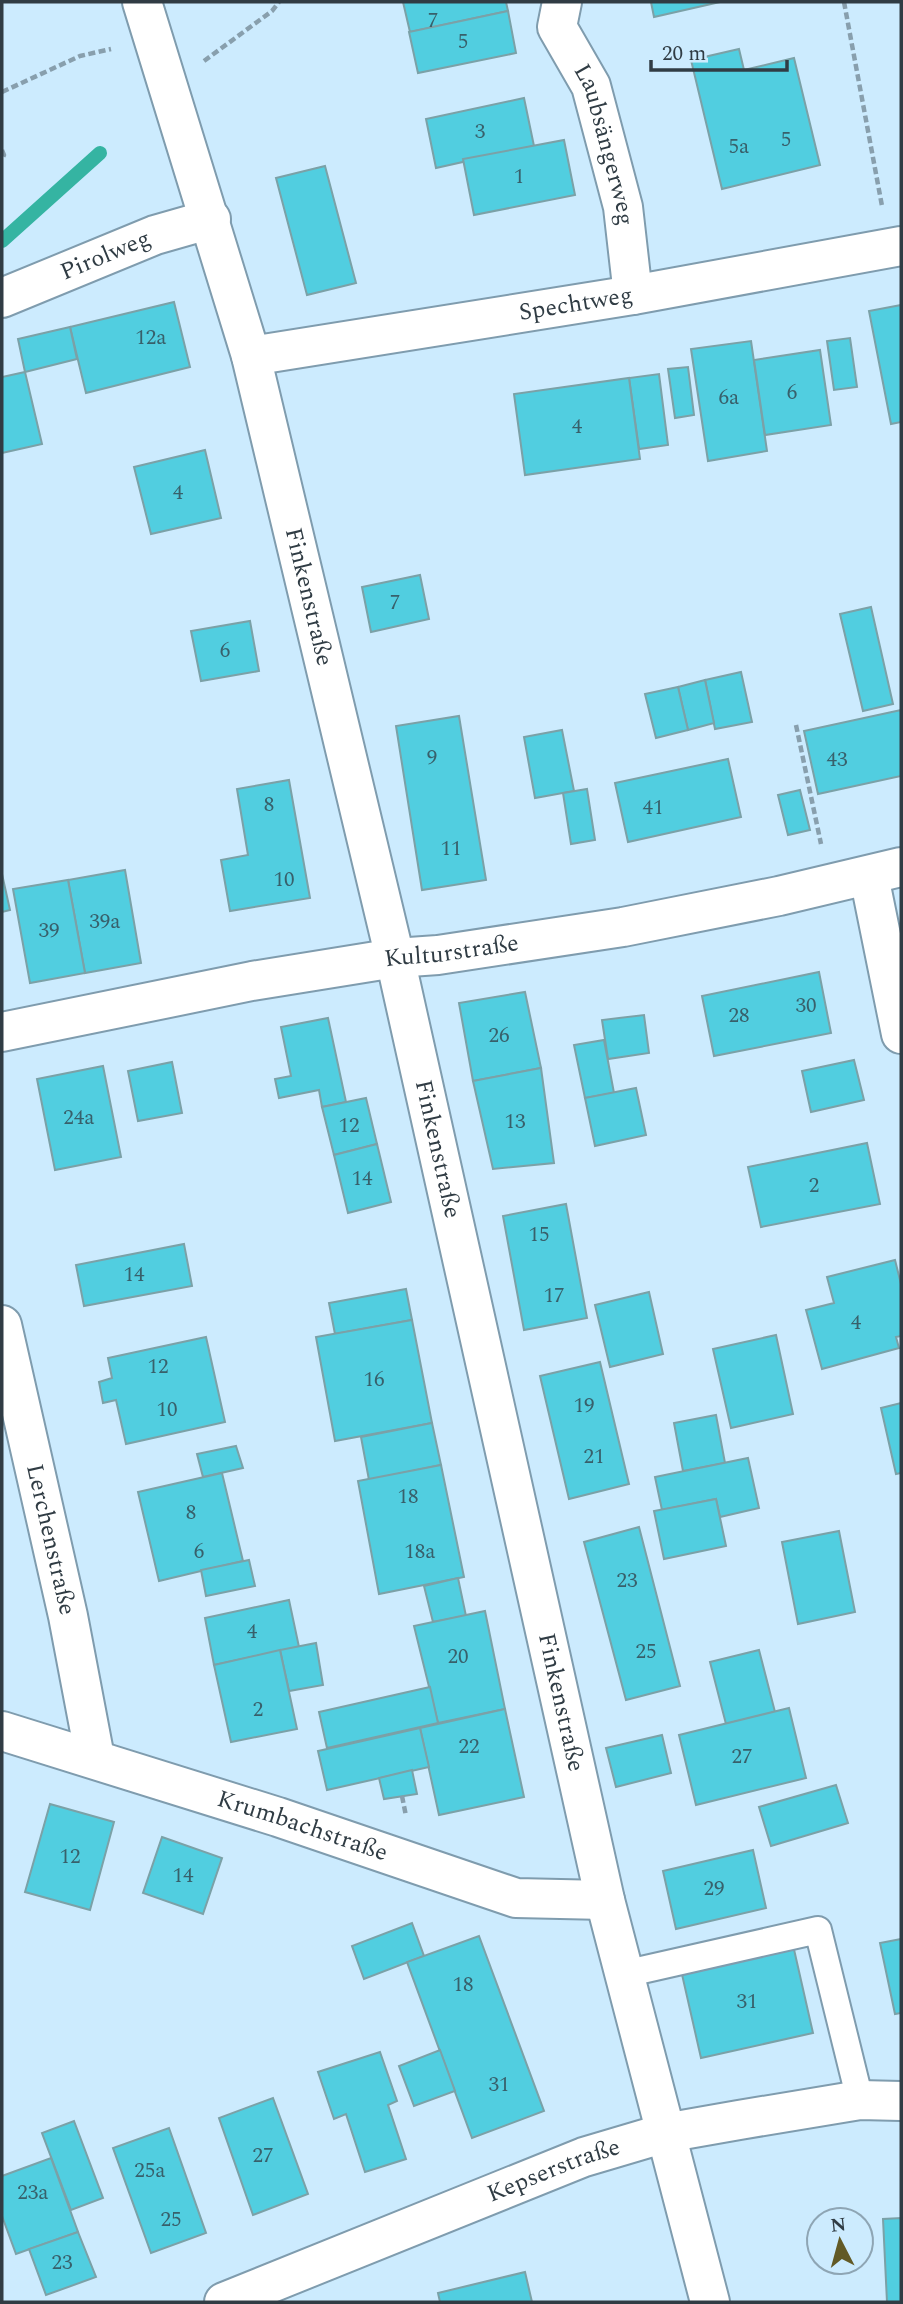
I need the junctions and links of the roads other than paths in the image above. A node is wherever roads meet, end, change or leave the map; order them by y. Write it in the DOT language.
graph roads {
  1 [pos="142,2"];
  2 [pos="562,2"];
  3 [pos="211,219"];
  4 [pos="895,247"];
  5 [pos="633,295"];
  6 [pos="2,298"];
  7 [pos="251,356"];
  8 [pos="885,871"];
  9 [pos="395,958"];
  10 [pos="2,1032"];
  11 [pos="901,1034"];
  12 [pos="2,1325"];
  13 [pos="2,1731"];
  14 [pos="95,1758"];
  15 [pos="605,1900"];
  16 [pos="624,1974"];
  17 [pos="860,2100"];
  18 [pos="901,2101"];
  19 [pos="665,2133"];
  20 [pos="224,2302"];
  21 [pos="710,2302"];
  1 -- 3 [label="street, Finkenstraße"];
  2 -- 5 [label="street, Laubsängerweg"];
  3 -- 6 [label="street, Pirolweg"];
  3 -- 7 [label="street, Finkenstraße"];
  4 -- 5 [label="street, Spechtweg"];
  5 -- 7 [label="street, Spechtweg"];
  7 -- 9 [label="street, Finkenstraße"];
  8 -- 9 [label="street, Kulturstraße"];
  8 -- 11 [label="street"];
  9 -- 10 [label="street, Kulturstraße"];
  9 -- 15 [label="street, Finkenstraße"];
  12 -- 14 [label="street, Lerchenstraße"];
  13 -- 14 [label="street, Krumbachstraße"];
  14 -- 15 [label="street, Krumbachstraße"];
  15 -- 16 [label="street, Finkenstraße"];
  16 -- 17 [label="lane"];
  16 -- 19 [label="street, Finkenstraße"];
  17 -- 18 [label="street, Kepserstraße"];
  17 -- 19 [label="street, Kepserstraße"];
  19 -- 20 [label="street, Kepserstraße"];
  19 -- 21 [label="street, Finkenstraße"];
}
